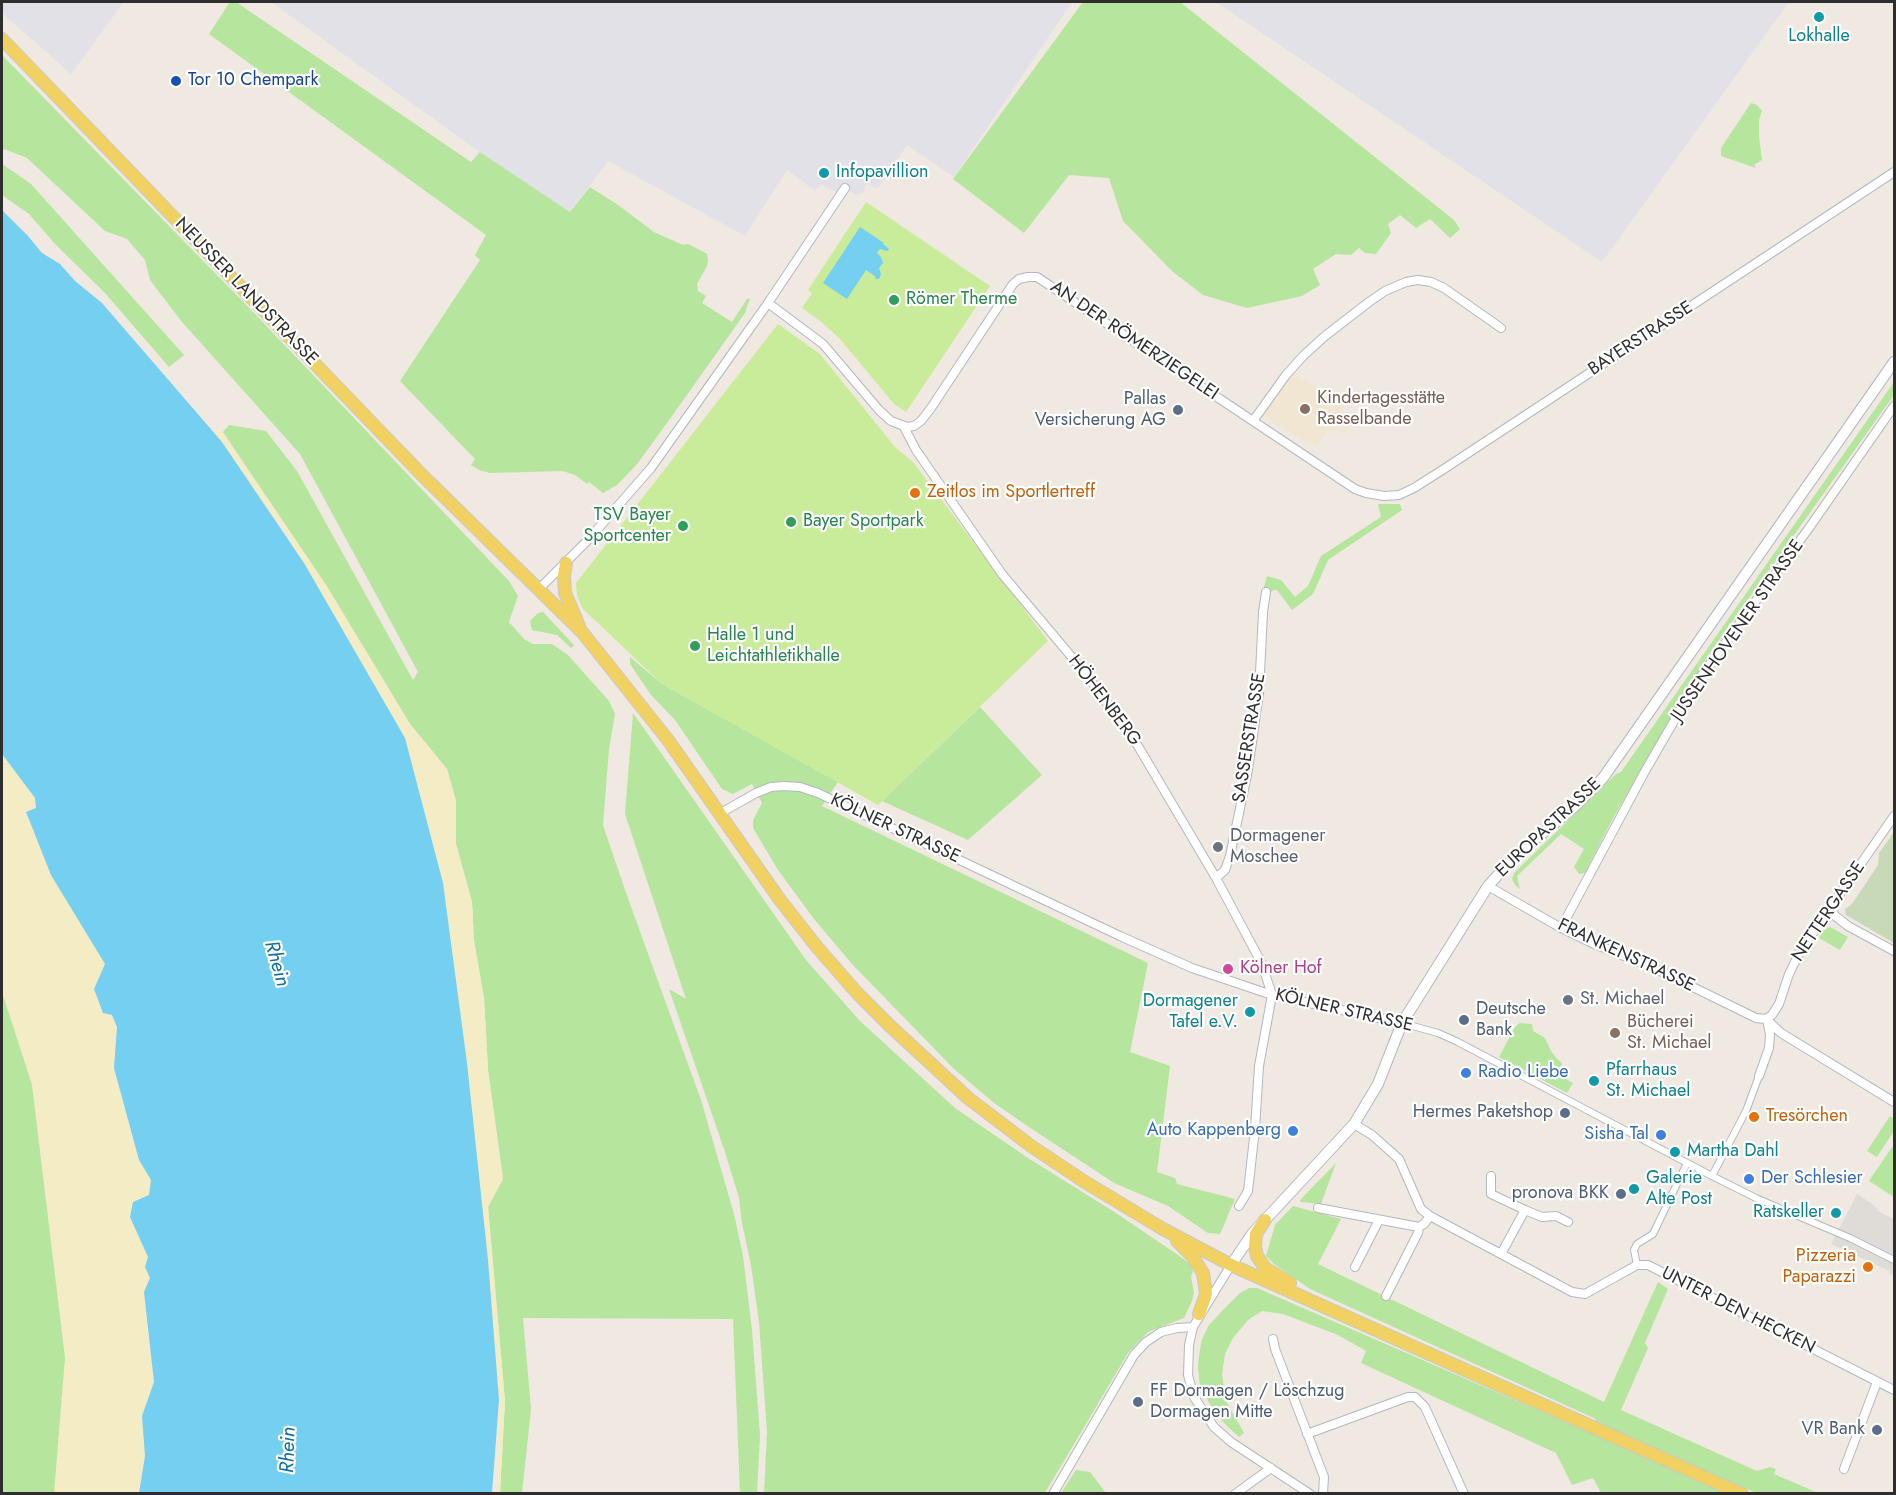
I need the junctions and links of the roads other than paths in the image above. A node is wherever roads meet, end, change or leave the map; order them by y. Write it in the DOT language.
graph roads {
  1 [pos="2,39"];
  2 [pos="1894,172"];
  3 [pos="845,188"];
  4 [pos="768,303"];
  5 [pos="1501,328"];
  6 [pos="1894,362"];
  7 [pos="1894,406"];
  8 [pos="1253,421"];
  9 [pos="904,428"];
  10 [pos="1384,496"];
  11 [pos="566,563"];
  12 [pos="538,590"];
  13 [pos="1266,592"];
  14 [pos="582,632"];
  15 [pos="719,814"];
  16 [pos="1894,816"];
  17 [pos="1216,878"];
  18 [pos="1488,886"];
  19 [pos="1829,911"];
  20 [pos="1561,928"];
  21 [pos="1894,951"];
  22 [pos="1272,995"];
  23 [pos="1766,1019"];
  24 [pos="1402,1023"];
  25 [pos="1759,1076"];
  26 [pos="1894,1102"];
  27 [pos="1354,1124"];
  28 [pos="1687,1163"];
  29 [pos="1491,1176"];
  30 [pos="1712,1176"];
  31 [pos="1239,1206"];
  32 [pos="1318,1208"];
  33 [pos="1526,1210"];
  34 [pos="1430,1216"];
  35 [pos="1265,1220"];
  36 [pos="1379,1220"];
  37 [pos="1568,1222"];
  38 [pos="1419,1227"];
  39 [pos="1163,1229"];
  40 [pos="1501,1254"];
  41 [pos="1894,1260"];
  42 [pos="1231,1265"];
  43 [pos="1637,1265"];
  44 [pos="1355,1267"];
  45 [pos="1304,1296"];
  46 [pos="1386,1296"];
  47 [pos="1199,1314"];
  48 [pos="1193,1327"];
  49 [pos="1273,1339"];
  50 [pos="1877,1382"];
  51 [pos="1894,1390"];
  52 [pos="1307,1434"];
  53 [pos="1271,1468"];
  54 [pos="1844,1469"];
  55 [pos="1053,1494"];
  56 [pos="1235,1494"];
  57 [pos="1310,1494"];
  58 [pos="1323,1494"];
  59 [pos="1464,1494"];
  60 [pos="1742,1494"];
  1 -- 12 [label="main road, NEUSSER LANDSTRASSE"];
  2 -- 10 [label="street, BAYERSTRASSE"];
  3 -- 4 [label="street"];
  4 -- 9 [label="street"];
  4 -- 11 [label="street"];
  5 -- 8 [label="street"];
  6 -- 18 [label="main road, EUROPASTRASSE"];
  7 -- 20 [label="street, JUSSENHOVENER STRASSE"];
  8 -- 9 [label="street, AN DER RÖMERZIEGELEI"];
  8 -- 10 [label="street, AN DER RÖMERZIEGELEI"];
  9 -- 17 [label="street, HÖHENBERG"];
  11 -- 12 [label="street"];
  11 -- 14 [label="main road"];
  12 -- 14 [label="main road, NEUSSER LANDSTRASSE"];
  13 -- 17 [label="street, SASSERSTRASSE"];
  14 -- 15 [label="main road"];
  15 -- 22 [label="street, KÖLNER STRASSE"];
  15 -- 39 [label="main road"];
  16 -- 19 [label="street, NETTERGASSE"];
  17 -- 22 [label="street, HÖHENBERG"];
  18 -- 20 [label="street, FRANKENSTRASSE"];
  18 -- 24 [label="main road, EUROPASTRASSE"];
  19 -- 21 [label="street"];
  19 -- 23 [label="street, NETTERGASSE"];
  20 -- 23 [label="street, FRANKENSTRASSE"];
  22 -- 24 [label="street, KÖLNER STRASSE"];
  22 -- 31 [label="street"];
  23 -- 25 [label="street"];
  23 -- 26 [label="street, FRANKENSTRASSE"];
  24 -- 27 [label="main road, EUROPASTRASSE"];
  24 -- 28 [label="street, KÖLNER STRASSE"];
  25 -- 30 [label="street"];
  27 -- 34 [label="street, UNTER DEN HECKEN"];
  27 -- 35 [label="main road, EUROPASTRASSE"];
  28 -- 30 [label="street, KÖLNER STRASSE"];
  28 -- 43 [label="street"];
  29 -- 33 [label="street"];
  30 -- 41 [label="street, KÖLNER STRASSE"];
  32 -- 36 [label="street"];
  33 -- 37 [label="street"];
  33 -- 40 [label="street"];
  34 -- 38 [label="street"];
  34 -- 40 [label="street, UNTER DEN HECKEN"];
  35 -- 42 [label="main road, EUROPASTRASSE"];
  35 -- 45 [label="main road"];
  36 -- 38 [label="street"];
  36 -- 44 [label="street"];
  38 -- 46 [label="street"];
  39 -- 42 [label="main road"];
  39 -- 47 [label="main road"];
  40 -- 43 [label="street, UNTER DEN HECKEN"];
  42 -- 45 [label="main road"];
  42 -- 47 [label="street"];
  43 -- 50 [label="street, UNTER DEN HECKEN"];
  45 -- 60 [label="main road"];
  47 -- 48 [label="street"];
  48 -- 53 [label="street"];
  48 -- 55 [label="street"];
  49 -- 52 [label="street"];
  50 -- 51 [label="street, UNTER DEN HECKEN"];
  50 -- 54 [label="street"];
  52 -- 58 [label="street"];
  52 -- 59 [label="street"];
  53 -- 56 [label="street"];
  53 -- 57 [label="street"];
}
